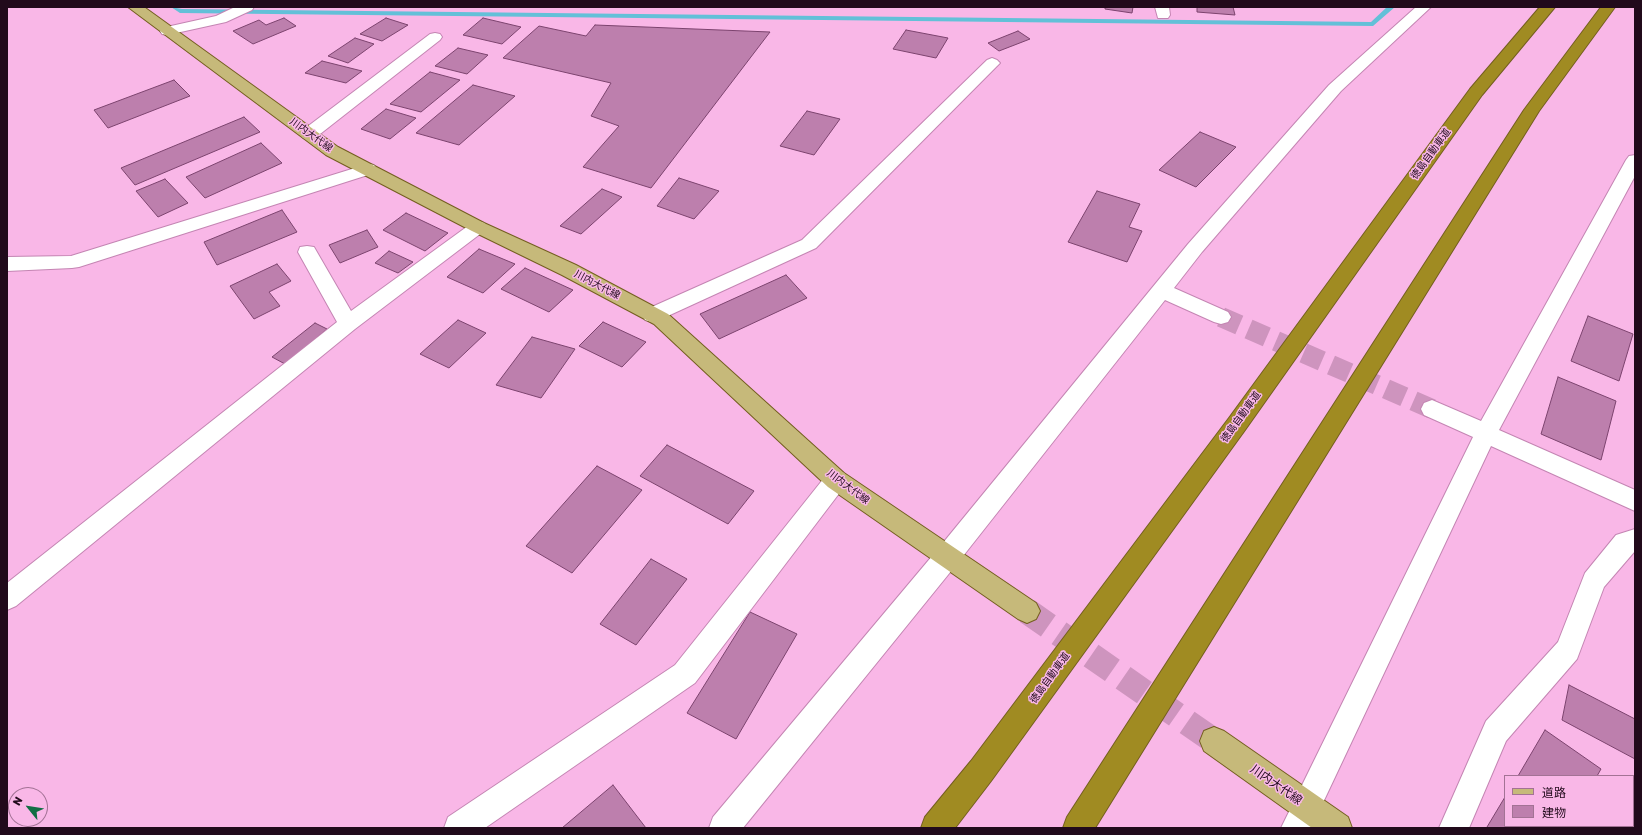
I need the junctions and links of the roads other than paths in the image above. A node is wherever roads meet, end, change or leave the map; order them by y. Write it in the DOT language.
graph roads {
  1 [pos="135,7"];
  2 [pos="247,7"];
  3 [pos="1424,7"];
  4 [pos="1548,7"];
  5 [pos="1608,7"];
  6 [pos="167,31"];
  7 [pos="435,37"];
  8 [pos="992,63"];
  9 [pos="309,134"];
  10 [pos="1635,160"];
  11 [pos="368,169"];
  12 [pos="478,228"];
  13 [pos="307,252"];
  14 [pos="7,264"];
  15 [pos="1161,290"];
  16 [pos="652,315"];
  17 [pos="1221,317"];
  18 [pos="348,324"];
  19 [pos="1432,409"];
  20 [pos="1486,433"];
  21 [pos="836,480"];
  22 [pos="1635,501"];
  23 [pos="1635,540"];
  24 [pos="947,557"];
  25 [pos="7,598"];
  26 [pos="1027,611"];
  27 [pos="1214,741"];
  28 [pos="1301,818"];
  29 [pos="459,828"];
  30 [pos="724,828"];
  31 [pos="936,828"];
  32 [pos="1078,828"];
  33 [pos="1337,828"];
  34 [pos="1454,828"];
  1 -- 6 [label="main road, 川内大代線"];
  2 -- 6 [label="street"];
  3 -- 15 [label="street"];
  4 -- 31 [label="highway, 徳島自動車道"];
  5 -- 32 [label="highway"];
  6 -- 9 [label="main road, 川内大代線"];
  7 -- 9 [label="street"];
  8 -- 16 [label="street"];
  9 -- 11 [label="main road, 川内大代線"];
  10 -- 20 [label="street"];
  11 -- 12 [label="main road, 川内大代線"];
  11 -- 14 [label="street"];
  12 -- 16 [label="main road, 川内大代線"];
  12 -- 18 [label="street"];
  13 -- 18 [label="street"];
  15 -- 17 [label="street"];
  15 -- 24 [label="street"];
  16 -- 21 [label="main road, 川内大代線"];
  18 -- 25 [label="street"];
  19 -- 20 [label="street"];
  20 -- 22 [label="street"];
  20 -- 28 [label="street"];
  21 -- 24 [label="main road, 川内大代線"];
  21 -- 29 [label="street"];
  23 -- 34 [label="street"];
  24 -- 26 [label="main road, 川内大代線"];
  24 -- 30 [label="street"];
  27 -- 28 [label="main road, 川内大代線"];
  28 -- 33 [label="main road, 川内大代線"];
}
